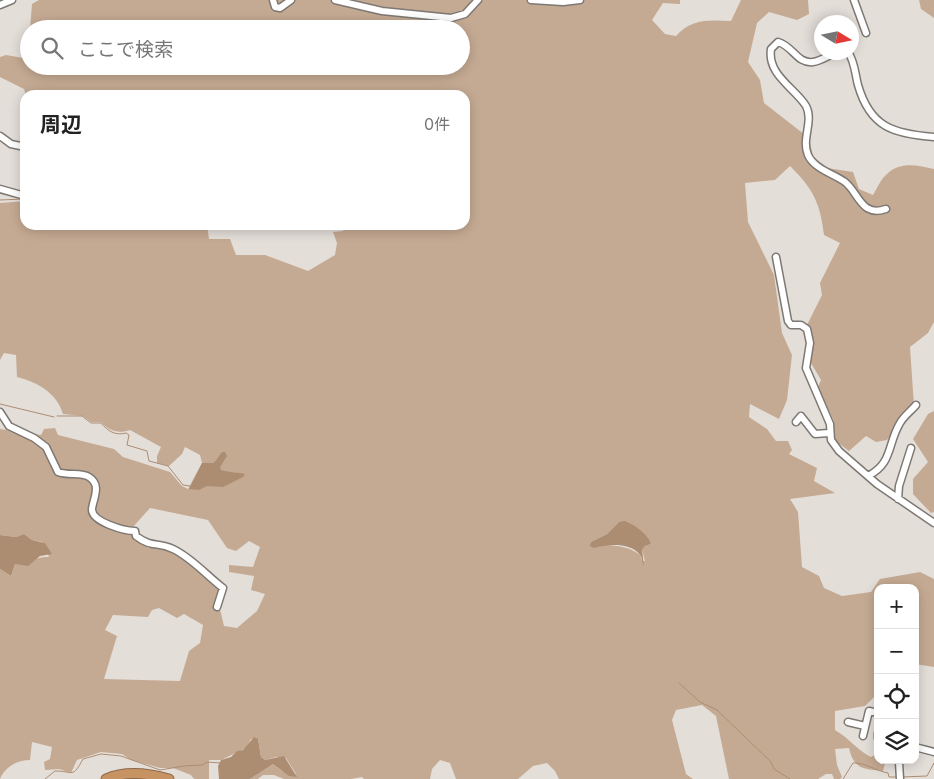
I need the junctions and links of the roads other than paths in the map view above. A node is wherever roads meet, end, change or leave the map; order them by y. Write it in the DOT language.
graph roads {
  1 [pos="12,0"];
  2 [pos="273,0"];
  3 [pos="291,0"];
  4 [pos="335,0"];
  5 [pos="478,0"];
  6 [pos="531,0"];
  7 [pos="580,0"];
  8 [pos="854,0"];
  9 [pos="0,5"];
  10 [pos="866,32"];
  11 [pos="819,60"];
  12 [pos="852,60"];
  13 [pos="0,136"];
  14 [pos="934,137"];
  15 [pos="20,146"];
  16 [pos="0,189"];
  17 [pos="20,195"];
  18 [pos="886,209"];
  19 [pos="776,257"];
  20 [pos="916,405"];
  21 [pos="0,412"];
  22 [pos="796,422"];
  23 [pos="830,433"];
  24 [pos="911,448"];
  25 [pos="868,476"];
  26 [pos="898,499"];
  27 [pos="934,523"];
  28 [pos="217,607"];
  29 [pos="874,712"];
  30 [pos="848,722"];
  31 [pos="865,726"];
  32 [pos="863,736"];
  33 [pos="919,748"];
  34 [pos="934,752"];
  35 [pos="899,764"];
  36 [pos="900,777"];
  37 [pos="106,779"];
  38 [pos="169,779"];
  1 -- 9 [label="street"];
  2 -- 3 [label="street"];
  4 -- 5 [label="street"];
  6 -- 7 [label="street"];
  8 -- 10 [label="street"];
  11 -- 18 [label="street"];
  12 -- 14 [label="street"];
  13 -- 15 [label="street"];
  16 -- 17 [label="street"];
  19 -- 23 [label="street"];
  20 -- 25 [label="street"];
  21 -- 28 [label="street"];
  22 -- 23 [label="street"];
  23 -- 25 [label="street"];
  24 -- 26 [label="street"];
  25 -- 26 [label="street"];
  26 -- 27 [label="street"];
  29 -- 31 [label="street"];
  30 -- 31 [label="street"];
  31 -- 32 [label="street"];
  33 -- 34 [label="street"];
  35 -- 36 [label="street"];
  37 -- 38 [label="highway"];
}
